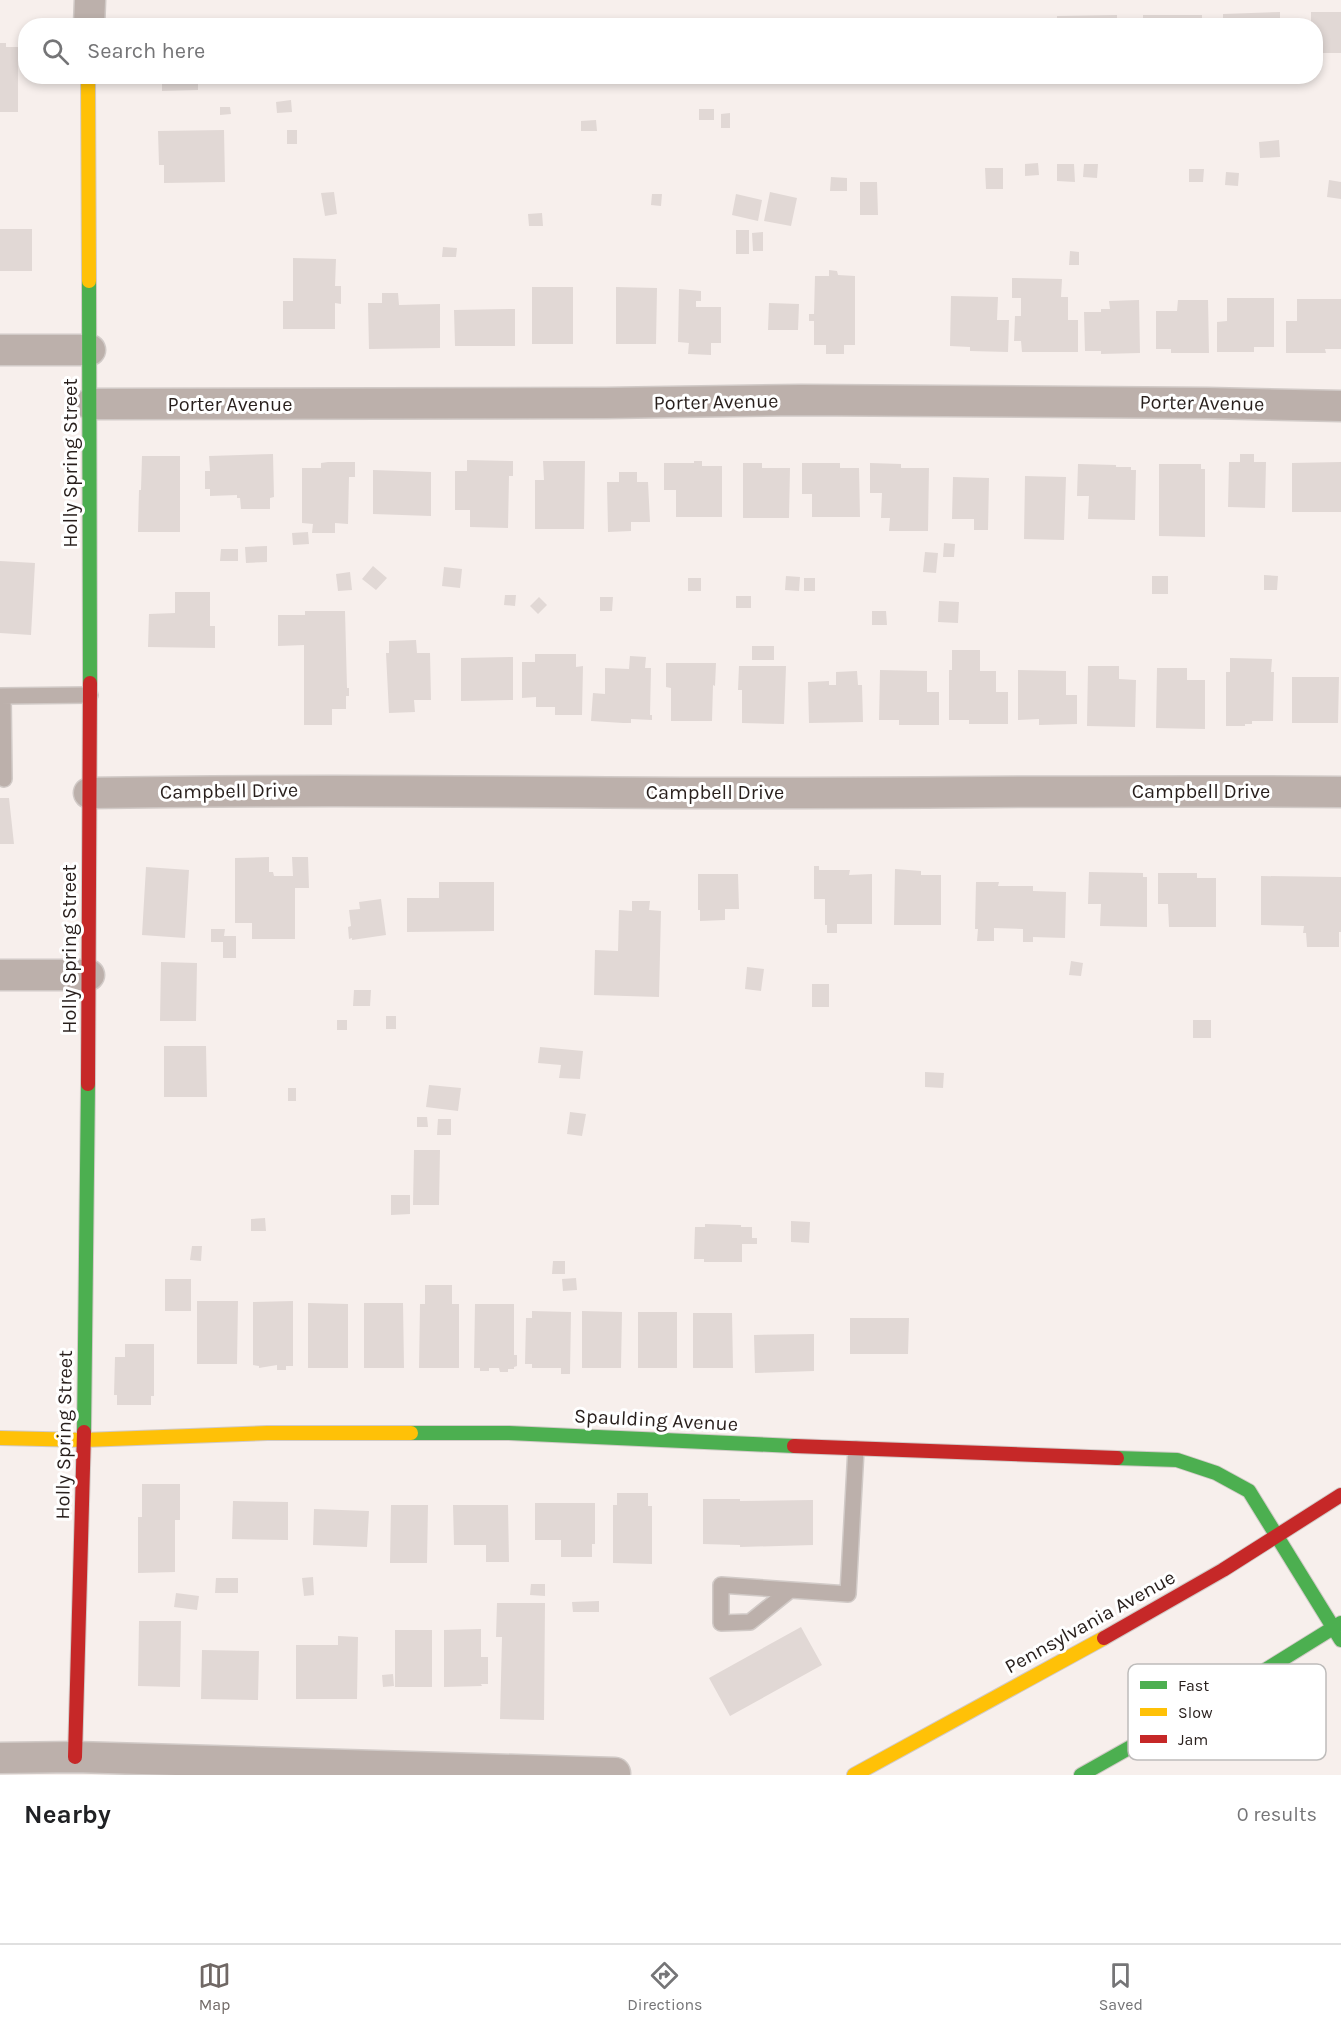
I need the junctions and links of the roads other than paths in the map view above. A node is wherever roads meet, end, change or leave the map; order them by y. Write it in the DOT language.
graph roads {
  1 [pos="90,0"];
  2 [pos="89,18"];
  3 [pos="88,84"];
  4 [pos="0,350"];
  5 [pos="90,351"];
  6 [pos="90,404"];
  7 [pos="1341,406"];
  8 [pos="90,695"];
  9 [pos="1,696"];
  10 [pos="4,779"];
  11 [pos="1341,792"];
  12 [pos="89,793"];
  13 [pos="0,975"];
  14 [pos="89,975"];
  15 [pos="0,1438"];
  16 [pos="84,1440"];
  17 [pos="856,1449"];
  18 [pos="1341,1495"];
  19 [pos="1277,1537"];
  20 [pos="789,1592"];
  21 [pos="1339,1630"];
  22 [pos="1278,1664"];
  23 [pos="1128,1749"];
  24 [pos="75,1757"];
  25 [pos="0,1758"];
  26 [pos="615,1773"];
  27 [pos="854,1775"];
  28 [pos="1081,1775"];
  1 -- 2 [label="street"];
  3 -- 5 [label="main road, Holly Spring Street"];
  4 -- 5 [label="street"];
  5 -- 6 [label="main road, Holly Spring Street"];
  6 -- 7 [label="street, Porter Avenue"];
  6 -- 8 [label="main road, Holly Spring Street"];
  8 -- 9 [label="lane"];
  8 -- 12 [label="main road, Holly Spring Street"];
  9 -- 10 [label="lane"];
  11 -- 12 [label="street, Campbell Drive"];
  12 -- 14 [label="main road, Holly Spring Street"];
  13 -- 14 [label="street"];
  14 -- 16 [label="main road, Holly Spring Street"];
  15 -- 16 [label="main road, Spaulding Avenue"];
  16 -- 17 [label="main road, Spaulding Avenue"];
  16 -- 24 [label="main road, Holly Spring Street"];
  17 -- 19 [label="main road, Spaulding Avenue"];
  17 -- 20 [label="lane"];
  18 -- 19 [label="main road, Pennsylvania Avenue"];
  19 -- 21 [label="main road, Spaulding Avenue"];
  19 -- 27 [label="main road, Pennsylvania Avenue"];
  21 -- 22 [label="main road"];
  23 -- 28 [label="main road"];
  24 -- 25 [label="street"];
  24 -- 26 [label="street"];
}
